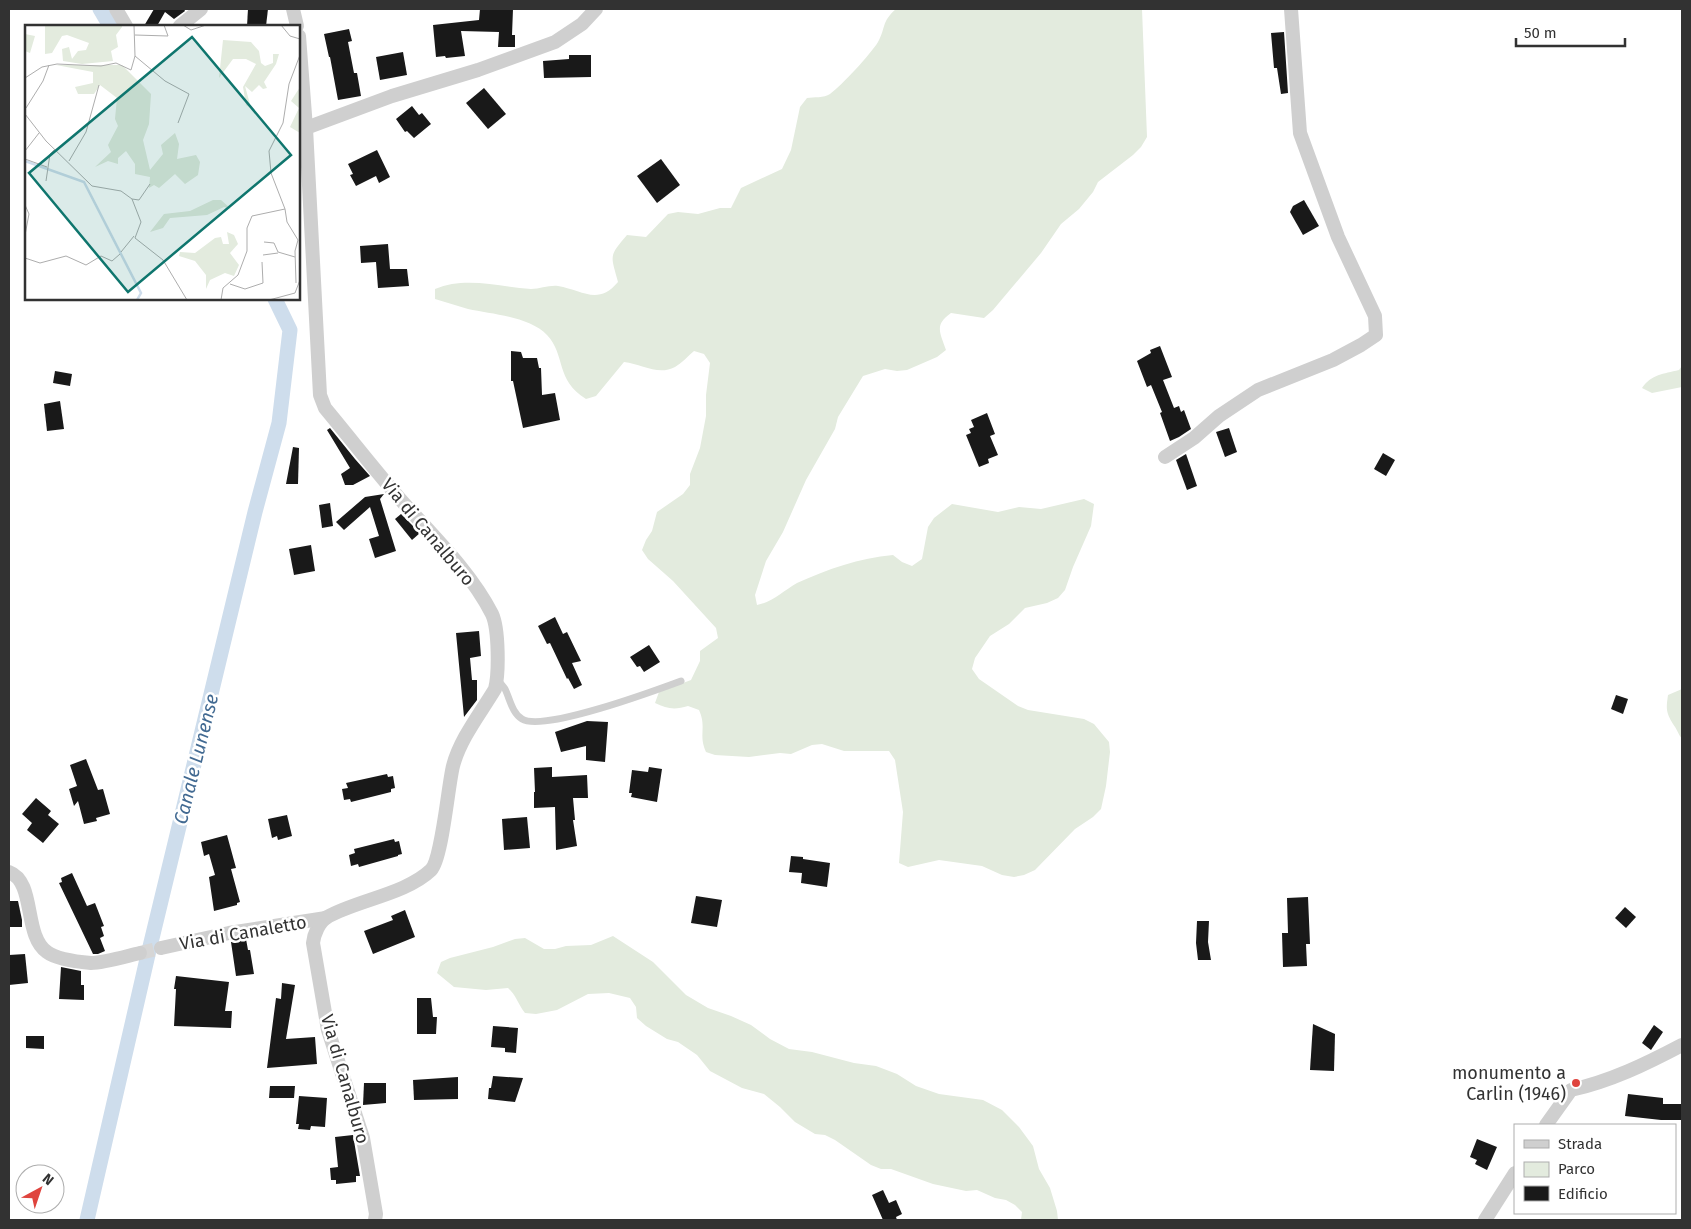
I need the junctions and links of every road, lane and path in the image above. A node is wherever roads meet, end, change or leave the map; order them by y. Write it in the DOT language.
graph roads {
  1 [pos="116,9"];
  2 [pos="201,9"];
  3 [pos="292,9"];
  4 [pos="596,9"];
  5 [pos="1291,9"];
  6 [pos="125,25"];
  7 [pos="181,25"];
  8 [pos="297,25"];
  9 [pos="300,49"];
  10 [pos="306,128"];
  11 [pos="1165,457"];
  12 [pos="498,680"];
  13 [pos="681,681"];
  14 [pos="9,872"];
  15 [pos="326,918"];
  16 [pos="160,948"];
  17 [pos="140,953"];
  18 [pos="1682,1045"];
  19 [pos="1547,1124"];
  20 [pos="1514,1175"];
  21 [pos="375,1220"];
  22 [pos="1485,1220"];
  1 -- 6 [label="street"];
  2 -- 7 [label="street"];
  3 -- 8 [label="street"];
  4 -- 10 [label="street"];
  5 -- 11 [label="street"];
  9 -- 10 [label="street, Via di Canalburo"];
  10 -- 12 [label="street, Via di Canalburo"];
  12 -- 13 [label="lane"];
  12 -- 15 [label="street, Via di Canalburo"];
  14 -- 17 [label="street"];
  15 -- 16 [label="street, Via di Canaletto"];
  15 -- 21 [label="street, Via di Canalburo"];
  18 -- 19 [label="street"];
  20 -- 22 [label="street"];
}
